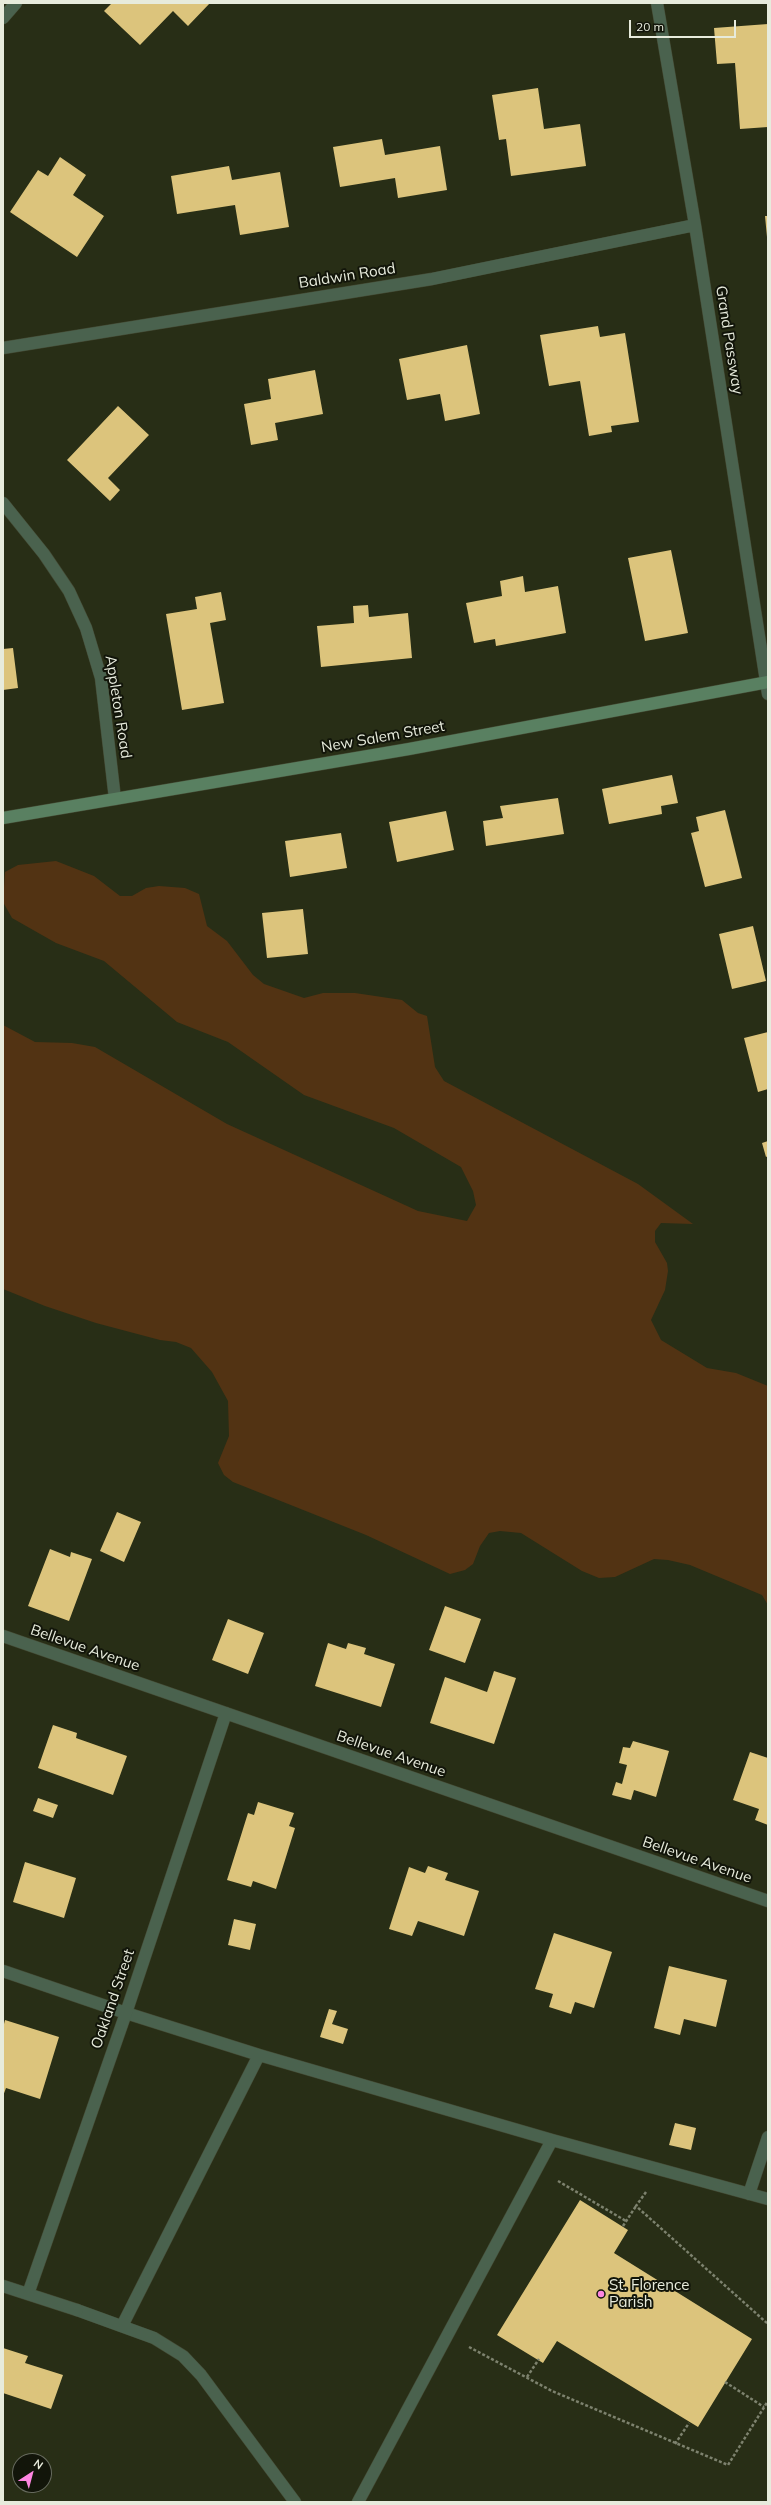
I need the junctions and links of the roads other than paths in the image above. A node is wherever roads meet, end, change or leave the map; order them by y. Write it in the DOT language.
graph roads {
  1 [pos="16,3"];
  2 [pos="657,3"];
  3 [pos="3,18"];
  4 [pos="695,225"];
  5 [pos="3,348"];
  6 [pos="3,503"];
  7 [pos="767,686"];
  8 [pos="116,799"];
  9 [pos="3,818"];
  10 [pos="3,1636"];
  11 [pos="226,1714"];
  12 [pos="768,1901"];
  13 [pos="3,1971"];
  14 [pos="126,2013"];
  15 [pos="258,2055"];
  16 [pos="768,2137"];
  17 [pos="552,2140"];
  18 [pos="749,2194"];
  19 [pos="768,2199"];
  20 [pos="3,2286"];
  21 [pos="28,2294"];
  22 [pos="122,2326"];
  23 [pos="295,2502"];
  24 [pos="358,2502"];
  1 -- 3 [label="street"];
  2 -- 4 [label="street, Grand Passway"];
  4 -- 5 [label="street, Baldwin Road"];
  4 -- 7 [label="street, Grand Passway"];
  6 -- 8 [label="street, Appleton Road"];
  7 -- 8 [label="street, New Salem Street"];
  8 -- 9 [label="street, New Salem Street"];
  10 -- 11 [label="street, Bellevue Avenue"];
  11 -- 12 [label="street, Bellevue Avenue"];
  11 -- 14 [label="street, Oakland Street"];
  13 -- 14 [label="street"];
  14 -- 15 [label="street"];
  14 -- 21 [label="street, Oakland Street"];
  15 -- 17 [label="street"];
  15 -- 22 [label="street"];
  16 -- 18 [label="street"];
  17 -- 18 [label="street"];
  17 -- 24 [label="street"];
  18 -- 19 [label="street"];
  20 -- 21 [label="street"];
  21 -- 22 [label="street"];
  22 -- 23 [label="street"];
}
